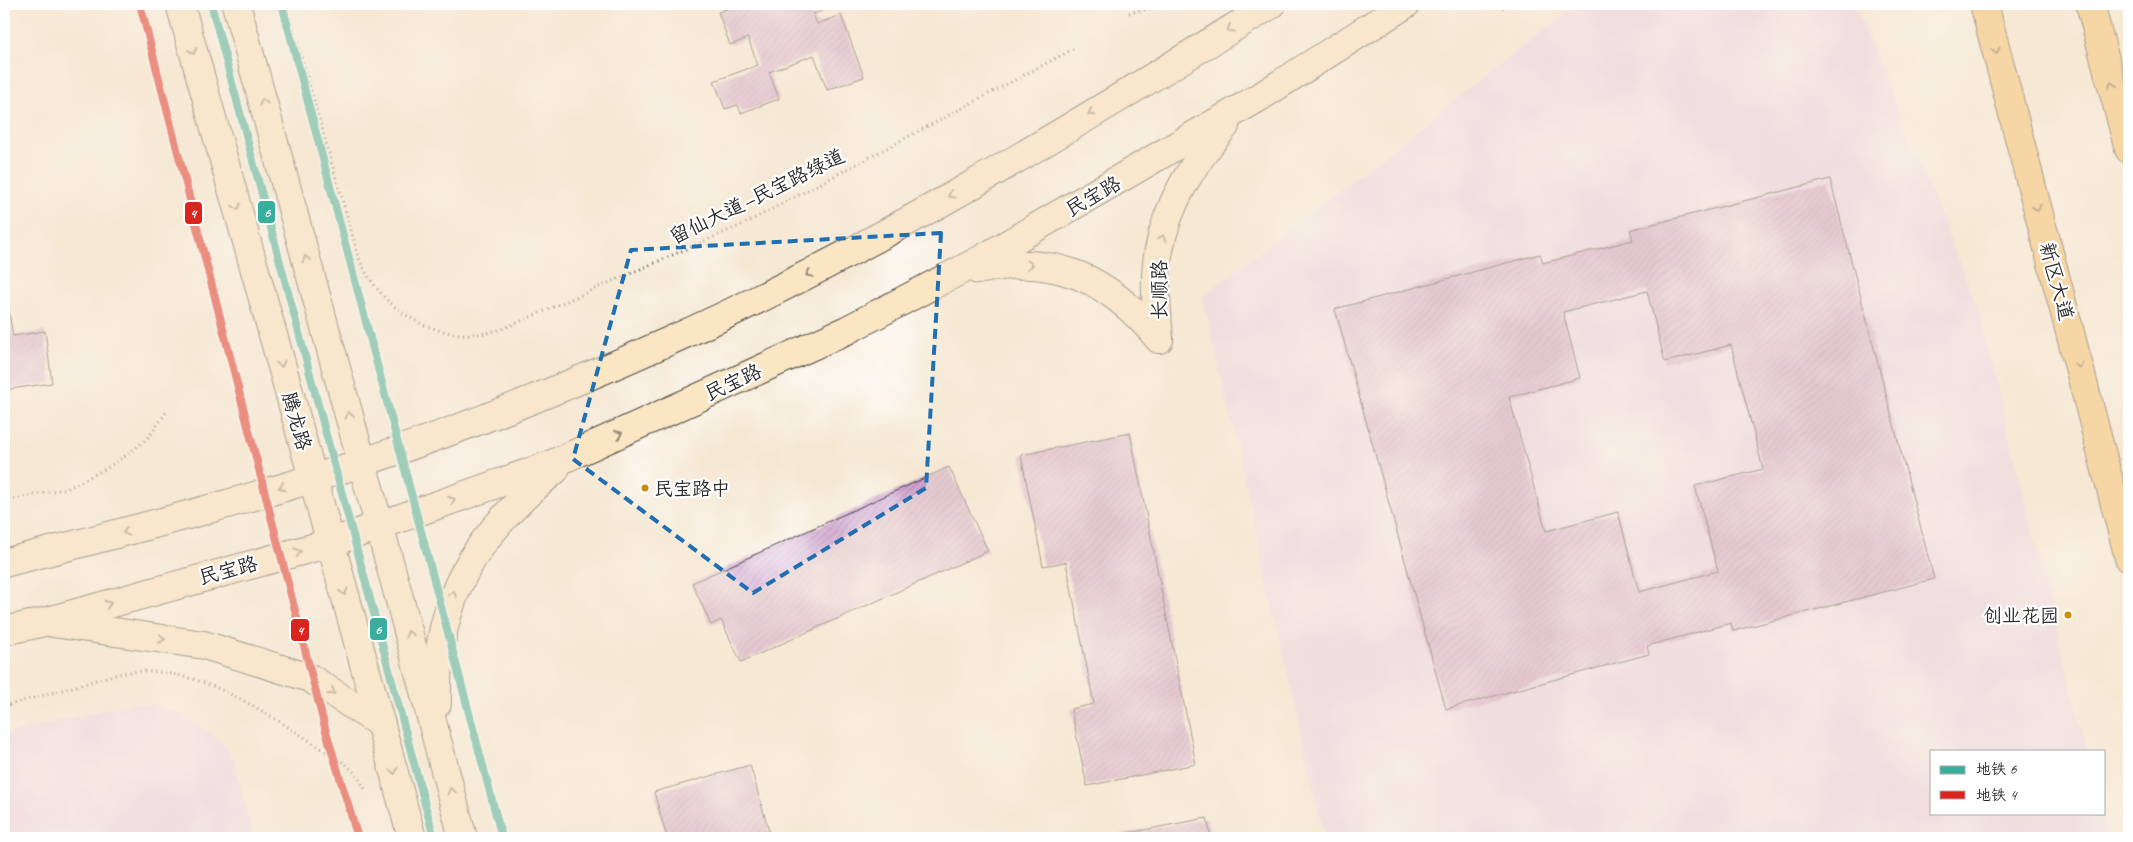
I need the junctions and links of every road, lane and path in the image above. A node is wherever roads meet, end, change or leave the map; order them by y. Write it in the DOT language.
graph roads {
  1 [pos="180,4"];
  2 [pos="236,4"];
  3 [pos="286,4"];
  4 [pos="1170,4"];
  5 [pos="1272,4"];
  6 [pos="1406,4"];
  7 [pos="1507,4"];
  8 [pos="1984,4"];
  9 [pos="2090,4"];
  10 [pos="1502,8"];
  11 [pos="1129,14"];
  12 [pos="1076,48"];
  13 [pos="1258,98"];
  14 [pos="2129,149"];
  15 [pos="947,277"];
  16 [pos="167,410"];
  17 [pos="582,450"];
  18 [pos="362,462"];
  19 [pos="313,478"];
  20 [pos="4,501"];
  21 [pos="379,526"];
  22 [pos="330,543"];
  23 [pos="2129,558"];
  24 [pos="4,563"];
  25 [pos="44,622"];
  26 [pos="4,631"];
  27 [pos="4,706"];
  28 [pos="381,724"];
  29 [pos="438,746"];
  30 [pos="367,794"];
  31 [pos="412,838"];
  32 [pos="463,838"];
  1 -- 19 [label="main road, 腾龙路, one-way"];
  18 -- 2 [label="main road, one-way"];
  3 -- 12 [label="path, 留仙大道—民宝路绿道"];
  4 -- 11 [label="path"];
  5 -- 18 [label="main road, one-way"];
  6 -- 13 [label="main road, 民宝路"];
  7 -- 10 [label="path"];
  8 -- 23 [label="main road, 新区大道, one-way"];
  14 -- 9 [label="main road, one-way"];
  13 -- 15 [label="main road, 民宝路"];
  15 -- 13 [label="main road, 长顺路, one-way"];
  17 -- 15 [label="main road, 民宝路, one-way"];
  16 -- 20 [label="path"];
  21 -- 17 [label="main road, 民宝路, one-way"];
  29 -- 17 [label="main road, one-way"];
  18 -- 19 [label="main road"];
  18 -- 21 [label="main road"];
  19 -- 22 [label="main road, 腾龙路"];
  19 -- 24 [label="main road, one-way"];
  21 -- 22 [label="main road, 民宝路"];
  29 -- 21 [label="main road, one-way"];
  25 -- 22 [label="main road, 民宝路, one-way"];
  22 -- 28 [label="main road, 腾龙路, one-way"];
  25 -- 26 [label="main road, 民宝路"];
  25 -- 28 [label="main road, one-way"];
  27 -- 30 [label="path"];
  28 -- 31 [label="main road, 腾龙路, one-way"];
  32 -- 29 [label="main road, one-way"];
}
